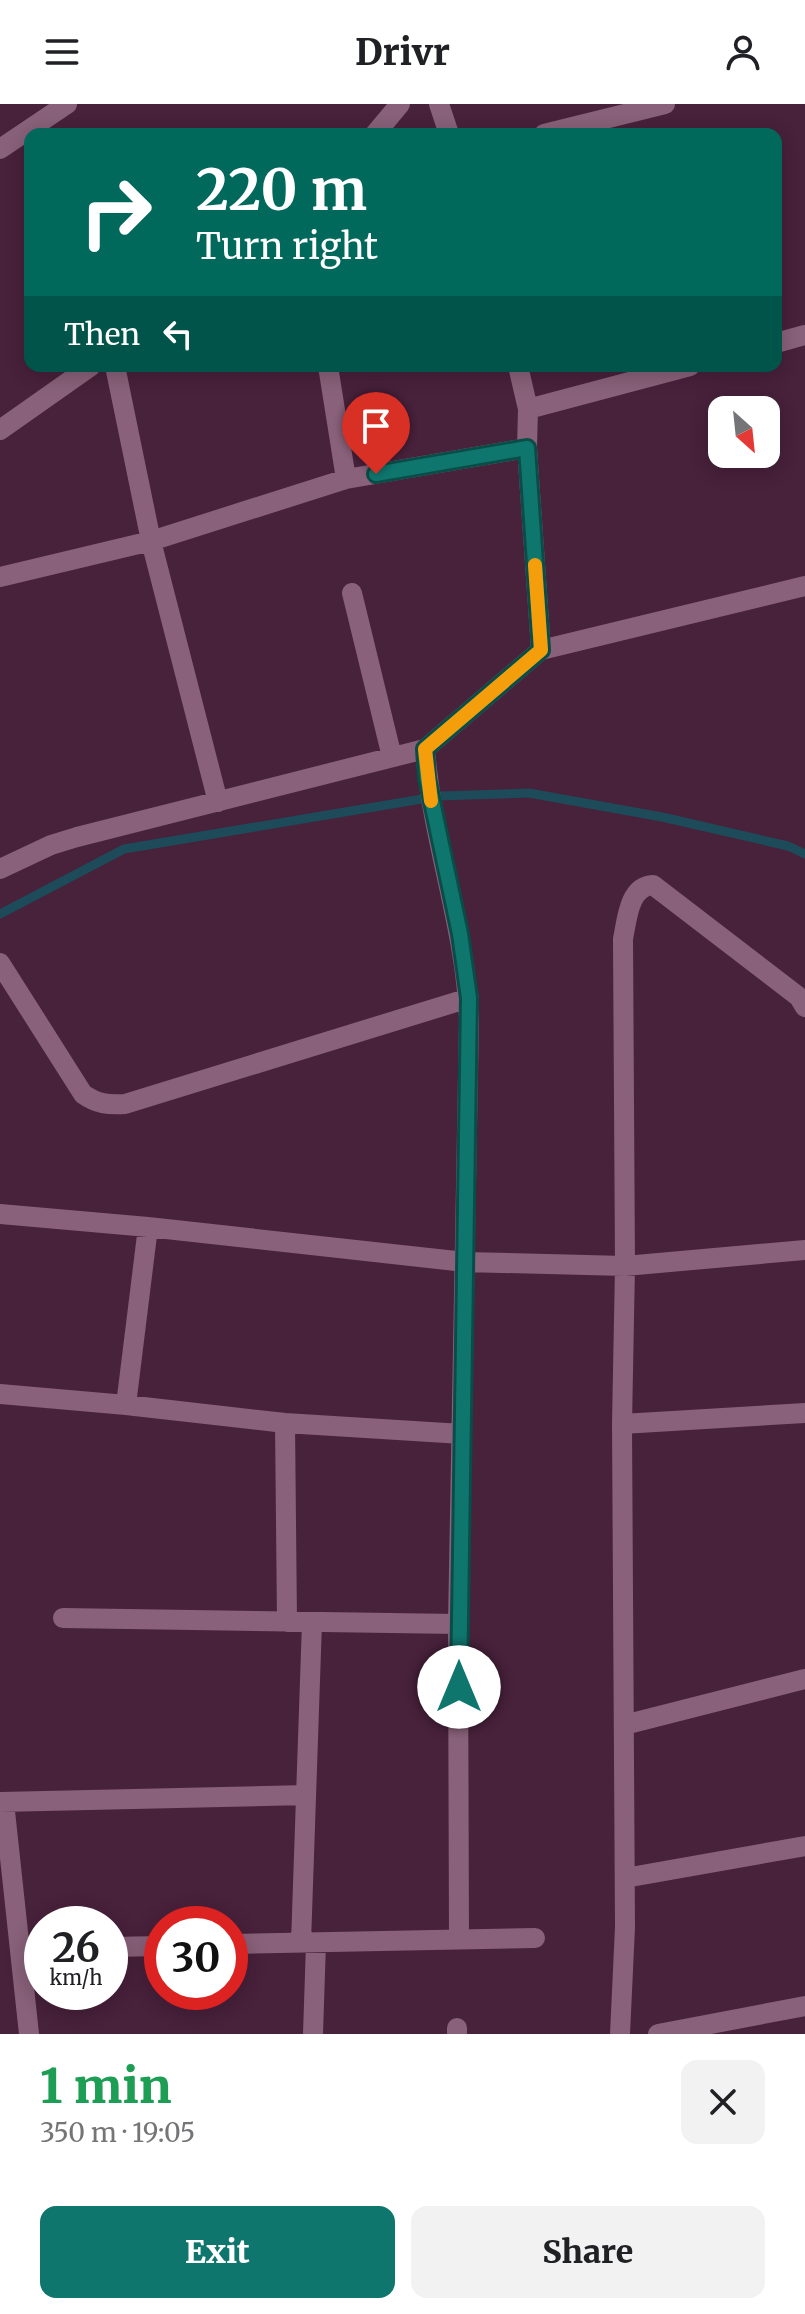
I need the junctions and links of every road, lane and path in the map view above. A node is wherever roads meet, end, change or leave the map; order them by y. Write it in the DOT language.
graph roads {
  1 [pos="67,104"];
  2 [pos="400,104"];
  3 [pos="439,104"];
  4 [pos="665,104"];
  5 [pos="31,128"];
  6 [pos="380,128"];
  7 [pos="447,128"];
  8 [pos="568,128"];
  9 [pos="24,133"];
  10 [pos="0,149"];
  11 [pos="805,335"];
  12 [pos="782,341"];
  13 [pos="82,372"];
  14 [pos="116,372"];
  15 [pos="329,372"];
  16 [pos="519,372"];
  17 [pos="667,372"];
  18 [pos="528,409"];
  19 [pos="0,430"];
  20 [pos="527,448"];
  21 [pos="346,479"];
  22 [pos="151,541"];
  23 [pos="0,577"];
  24 [pos="805,586"];
  25 [pos="352,593"];
  26 [pos="541,650"];
  27 [pos="425,749"];
  28 [pos="392,757"];
  29 [pos="218,802"];
  30 [pos="0,869"];
  31 [pos="0,963"];
  32 [pos="469,998"];
  33 [pos="805,1007"];
  34 [pos="0,1214"];
  35 [pos="148,1227"];
  36 [pos="805,1250"];
  37 [pos="465,1262"];
  38 [pos="625,1266"];
  39 [pos="0,1394"];
  40 [pos="126,1405"];
  41 [pos="805,1413"];
  42 [pos="285,1423"];
  43 [pos="622,1424"];
  44 [pos="462,1434"];
  45 [pos="63,1618"];
  46 [pos="287,1622"];
  47 [pos="312,1622"];
  48 [pos="458,1624"];
  49 [pos="805,1679"];
  50 [pos="624,1725"];
  51 [pos="306,1795"];
  52 [pos="2,1802"];
  53 [pos="805,1846"];
  54 [pos="625,1878"];
  55 [pos="535,1938"];
  56 [pos="459,1939"];
  57 [pos="308,1943"];
  58 [pos="248,1944"];
  59 [pos="20,1949"];
  60 [pos="24,1949"];
  61 [pos="805,2006"];
  62 [pos="29,2034"];
  63 [pos="313,2034"];
  64 [pos="620,2034"];
  65 [pos="658,2034"];
  1 -- 5 [label="street"];
  2 -- 6 [label="street"];
  3 -- 7 [label="street"];
  4 -- 8 [label="street"];
  9 -- 10 [label="street"];
  11 -- 12 [label="street"];
  13 -- 19 [label="street"];
  14 -- 22 [label="street"];
  15 -- 21 [label="street"];
  16 -- 18 [label="street"];
  17 -- 18 [label="street"];
  18 -- 20 [label="street"];
  20 -- 21 [label="street"];
  20 -- 26 [label="street"];
  21 -- 22 [label="street"];
  22 -- 23 [label="street"];
  22 -- 29 [label="street"];
  24 -- 26 [label="street"];
  25 -- 28 [label="street"];
  26 -- 27 [label="street"];
  27 -- 28 [label="street"];
  27 -- 32 [label="street"];
  28 -- 29 [label="street"];
  29 -- 30 [label="street"];
  31 -- 32 [label="street"];
  32 -- 37 [label="street"];
  33 -- 38 [label="street"];
  34 -- 35 [label="street"];
  35 -- 37 [label="street"];
  35 -- 40 [label="street"];
  36 -- 38 [label="street"];
  37 -- 38 [label="street"];
  37 -- 44 [label="street"];
  38 -- 43 [label="street"];
  39 -- 40 [label="street"];
  40 -- 42 [label="street"];
  41 -- 43 [label="street"];
  42 -- 44 [label="street"];
  42 -- 46 [label="street"];
  43 -- 50 [label="street"];
  44 -- 48 [label="street"];
  45 -- 46 [label="street"];
  46 -- 47 [label="street"];
  47 -- 48 [label="street"];
  47 -- 51 [label="street"];
  48 -- 56 [label="street"];
  49 -- 50 [label="street"];
  50 -- 54 [label="street"];
  51 -- 52 [label="street"];
  51 -- 57 [label="street"];
  52 -- 59 [label="street"];
  53 -- 54 [label="street"];
  54 -- 64 [label="street"];
  55 -- 56 [label="street"];
  56 -- 57 [label="street"];
  57 -- 58 [label="street"];
  57 -- 63 [label="street"];
  59 -- 60 [label="street"];
  59 -- 62 [label="street"];
  61 -- 65 [label="street"];
}
